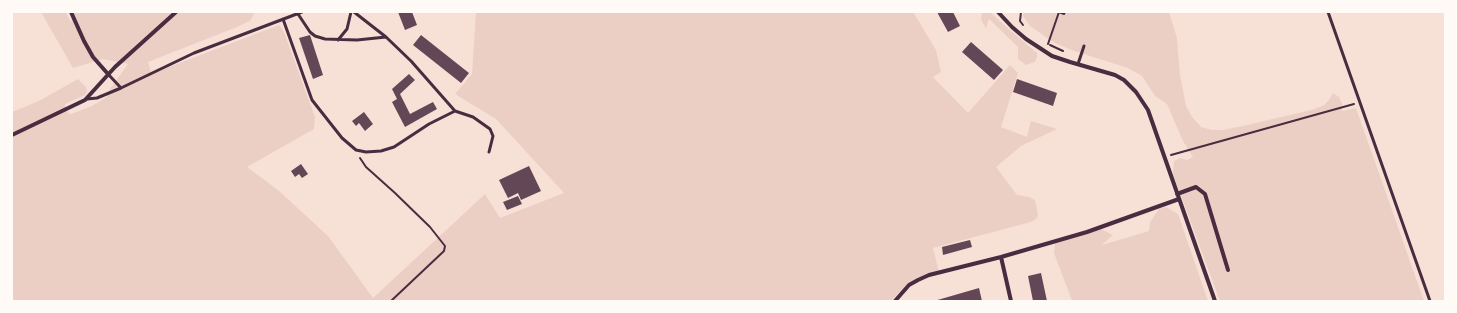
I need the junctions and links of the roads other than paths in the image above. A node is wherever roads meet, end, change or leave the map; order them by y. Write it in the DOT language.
graph roads {
  1 [pos="71,12"];
  2 [pos="176,12"];
  3 [pos="287,12"];
  4 [pos="302,12"];
  5 [pos="353,12"];
  6 [pos="998,12"];
  7 [pos="1328,12"];
  8 [pos="298,14"];
  9 [pos="289,17"];
  10 [pos="284,19"];
  11 [pos="386,37"];
  12 [pos="338,40"];
  13 [pos="1084,46"];
  14 [pos="1078,64"];
  15 [pos="108,74"];
  16 [pos="121,88"];
  17 [pos="87,99"];
  18 [pos="456,111"];
  19 [pos="12,135"];
  20 [pos="488,152"];
  21 [pos="1178,197"];
  22 [pos="1001,257"];
  23 [pos="1228,270"];
  24 [pos="894,301"];
  25 [pos="1010,301"];
  26 [pos="1215,301"];
  27 [pos="1430,301"];
  1 -- 15 [label="street"];
  2 -- 15 [label="street"];
  3 -- 9 [label="lane"];
  4 -- 8 [label="lane"];
  5 -- 11 [label="lane"];
  5 -- 12 [label="lane"];
  6 -- 14 [label="street"];
  7 -- 27 [label="lane"];
  8 -- 9 [label="lane"];
  8 -- 12 [label="lane"];
  9 -- 10 [label="lane"];
  10 -- 16 [label="lane"];
  10 -- 18 [label="lane"];
  11 -- 12 [label="lane"];
  11 -- 18 [label="lane"];
  13 -- 14 [label="lane"];
  14 -- 21 [label="street"];
  15 -- 16 [label="lane"];
  15 -- 17 [label="street"];
  16 -- 17 [label="lane"];
  17 -- 19 [label="street"];
  18 -- 20 [label="lane"];
  21 -- 22 [label="street"];
  21 -- 23 [label="street"];
  21 -- 26 [label="street"];
  22 -- 24 [label="street"];
  22 -- 25 [label="street"];
}
